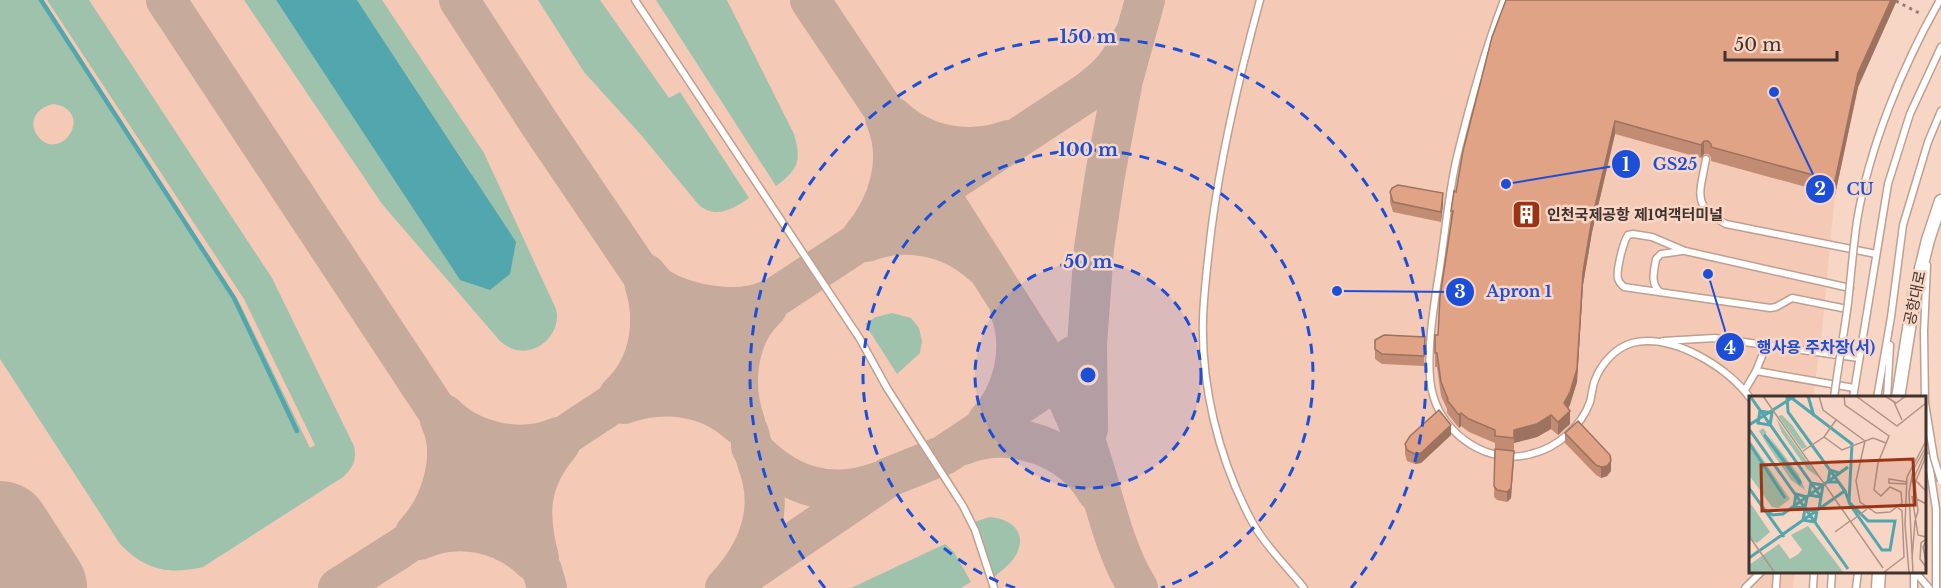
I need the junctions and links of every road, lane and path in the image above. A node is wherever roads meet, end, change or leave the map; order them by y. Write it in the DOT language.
graph roads {
  1 [pos="634,0"];
  2 [pos="1260,0"];
  3 [pos="1504,0"];
  4 [pos="1940,0"];
  5 [pos="1896,1"];
  6 [pos="1923,15"];
  7 [pos="1941,47"];
  8 [pos="1941,111"];
  9 [pos="1706,159"];
  10 [pos="1941,201"];
  11 [pos="1928,240"];
  12 [pos="1685,251"];
  13 [pos="1876,254"];
  14 [pos="1850,288"];
  15 [pos="1660,292"];
  16 [pos="1847,309"];
  17 [pos="1891,317"];
  18 [pos="1656,342"];
  19 [pos="1766,346"];
  20 [pos="1859,358"];
  21 [pos="1756,371"];
  22 [pos="1854,388"];
  23 [pos="1745,390"];
  24 [pos="1749,396"];
  25 [pos="1834,396"];
  26 [pos="1853,396"];
  27 [pos="1877,396"];
  28 [pos="1887,396"];
  29 [pos="1898,396"];
  30 [pos="1925,396"];
  31 [pos="1926,409"];
  32 [pos="1929,457"];
  33 [pos="1941,481"];
  34 [pos="1760,573"];
  35 [pos="1777,573"];
  36 [pos="1814,573"];
  37 [pos="1832,573"];
  38 [pos="1858,573"];
  39 [pos="1879,573"];
  40 [pos="1915,573"];
  41 [pos="1916,573"];
  42 [pos="994,588"];
  43 [pos="1304,588"];
  44 [pos="1745,588"];
  45 [pos="1776,588"];
  46 [pos="1813,588"];
  47 [pos="1831,588"];
  48 [pos="1856,588"];
  49 [pos="1878,588"];
  50 [pos="1914,588"];
  51 [pos="1929,588"];
  52 [pos="1936,588"];
  1 -- 42 [label="lane"];
  2 -- 43 [label="lane"];
  3 -- 18 [label="lane"];
  4 -- 14 [label="lane, bridge"];
  5 -- 6 [label="path"];
  7 -- 13 [label="lane"];
  8 -- 17 [label="lane"];
  9 -- 13 [label="lane"];
  10 -- 11 [label="street, 공항대로"];
  11 -- 29 [label="street, 공항대로"];
  11 -- 30 [label="lane"];
  12 -- 14 [label="lane"];
  12 -- 15 [label="lane"];
  12 -- 15 [label="lane"];
  13 -- 20 [label="lane"];
  14 -- 16 [label="lane, bridge"];
  15 -- 16 [label="lane"];
  16 -- 25 [label="lane, bridge"];
  17 -- 27 [label="lane"];
  17 -- 28 [label="lane"];
  18 -- 19 [label="lane"];
  18 -- 23 [label="lane"];
  19 -- 20 [label="lane"];
  19 -- 21 [label="lane"];
  20 -- 22 [label="lane"];
  21 -- 22 [label="lane"];
  21 -- 23 [label="lane"];
  22 -- 26 [label="lane"];
  23 -- 24 [label="lane"];
  31 -- 33 [label="lane, bridge"];
  32 -- 52 [label="lane"];
  34 -- 44 [label="lane"];
  35 -- 45 [label="lane"];
  36 -- 46 [label="lane"];
  37 -- 47 [label="lane"];
  38 -- 48 [label="lane"];
  39 -- 49 [label="street"];
  40 -- 50 [label="lane"];
  41 -- 51 [label="lane"];
}
